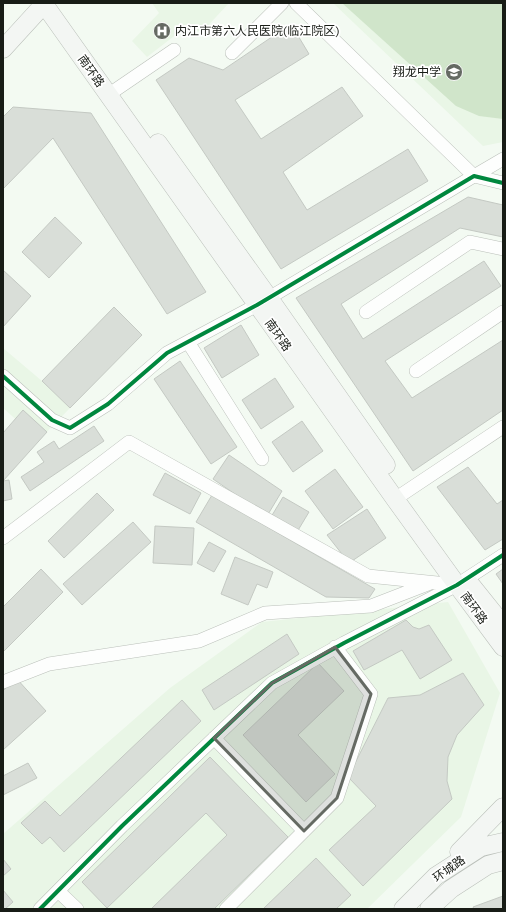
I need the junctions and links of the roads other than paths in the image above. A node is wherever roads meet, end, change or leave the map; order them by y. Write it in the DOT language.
graph roads {
  1 [pos="46,3"];
  2 [pos="282,3"];
  3 [pos="296,3"];
  4 [pos="3,49"];
  5 [pos="174,50"];
  6 [pos="232,53"];
  7 [pos="114,92"];
  8 [pos="503,159"];
  9 [pos="474,176"];
  10 [pos="503,183"];
  11 [pos="503,249"];
  12 [pos="263,302"];
  13 [pos="366,312"];
  14 [pos="503,312"];
  15 [pos="188,342"];
  16 [pos="416,371"];
  17 [pos="3,376"];
  18 [pos="503,427"];
  19 [pos="262,459"];
  20 [pos="400,496"];
  21 [pos="3,538"];
  22 [pos="503,555"];
  23 [pos="432,582"];
  24 [pos="461,582"];
  25 [pos="503,625"];
  26 [pos="335,647"];
  27 [pos="503,647"];
  28 [pos="3,682"];
  29 [pos="214,738"];
  30 [pos="503,807"];
  31 [pos="503,816"];
  32 [pos="304,831"];
  33 [pos="501,841"];
  34 [pos="503,861"];
  35 [pos="436,876"];
  36 [pos="451,888"];
  37 [pos="58,891"];
  38 [pos="40,909"];
  39 [pos="77,909"];
  40 [pos="226,909"];
  41 [pos="402,909"];
  42 [pos="429,909"];
  1 -- 4 [label="main road"];
  1 -- 7 [label="main road, 南环路"];
  2 -- 6 [label="street"];
  3 -- 9 [label="street"];
  5 -- 7 [label="street"];
  7 -- 12 [label="main road, 南环路"];
  8 -- 9 [label="street"];
  9 -- 10 [label="street"];
  9 -- 12 [label="street"];
  11 -- 13 [label="street"];
  12 -- 15 [label="street"];
  12 -- 20 [label="main road, 南环路"];
  14 -- 16 [label="street"];
  15 -- 17 [label="street"];
  15 -- 19 [label="street"];
  18 -- 20 [label="street"];
  20 -- 24 [label="main road, 南环路"];
  21 -- 23 [label="street"];
  22 -- 24 [label="street"];
  23 -- 24 [label="street"];
  23 -- 28 [label="street"];
  24 -- 25 [label="main road, 南环路"];
  24 -- 26 [label="street"];
  24 -- 27 [label="main road, 南环路"];
  26 -- 29 [label="street"];
  26 -- 32 [label="street"];
  29 -- 32 [label="street"];
  29 -- 37 [label="street"];
  30 -- 35 [label="main road"];
  31 -- 35 [label="street"];
  32 -- 40 [label="street"];
  33 -- 35 [label="main road, 环城路"];
  33 -- 36 [label="street"];
  34 -- 36 [label="main road, 环城路"];
  35 -- 41 [label="main road, 环城路"];
  36 -- 42 [label="main road, 环城路"];
  37 -- 38 [label="street"];
  37 -- 39 [label="street"];
}
